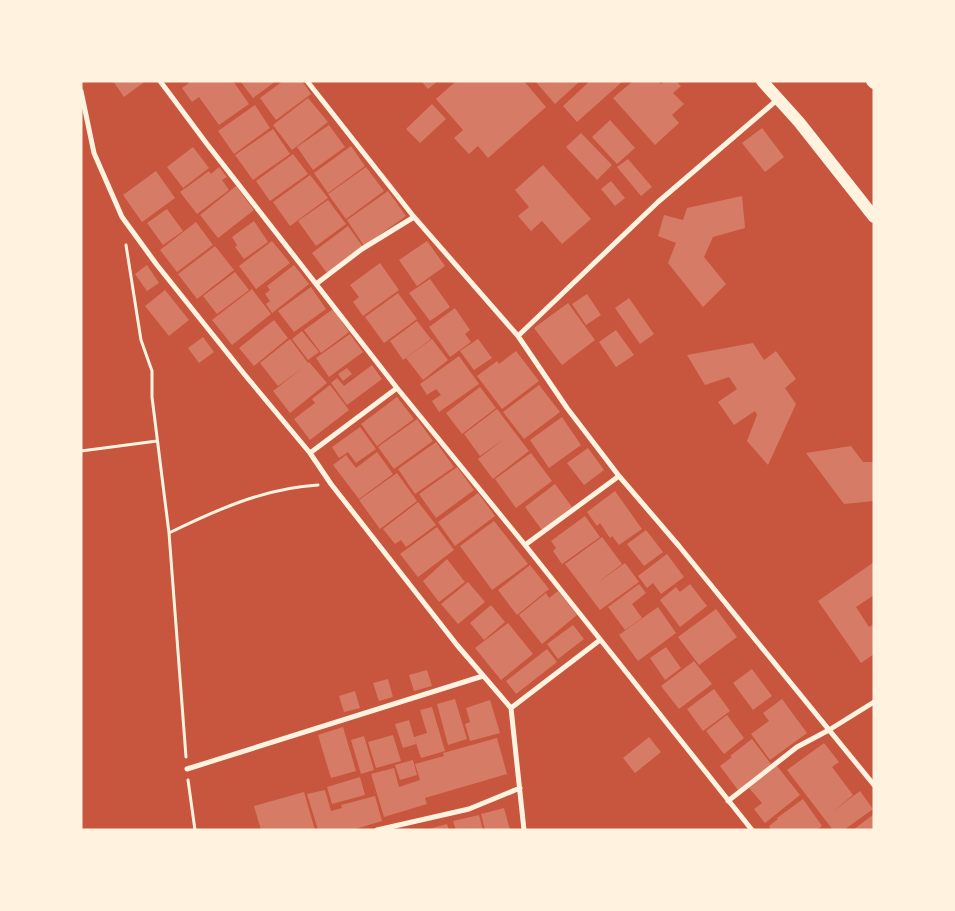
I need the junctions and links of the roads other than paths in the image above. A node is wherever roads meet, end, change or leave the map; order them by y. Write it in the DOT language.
graph roads {
  1 [pos="160,81"];
  2 [pos="307,81"];
  3 [pos="762,81"];
  4 [pos="81,91"];
  5 [pos="777,99"];
  6 [pos="414,217"];
  7 [pos="874,217"];
  8 [pos="316,284"];
  9 [pos="518,336"];
  10 [pos="397,388"];
  11 [pos="310,453"];
  12 [pos="619,476"];
  13 [pos="525,545"];
  14 [pos="600,640"];
  15 [pos="483,676"];
  16 [pos="874,702"];
  17 [pos="511,708"];
  18 [pos="829,730"];
  19 [pos="187,769"];
  20 [pos="874,785"];
  21 [pos="520,788"];
  22 [pos="728,801"];
  23 [pos="377,830"];
  24 [pos="524,830"];
  25 [pos="752,830"];
  1 -- 8 [label="street"];
  2 -- 6 [label="street"];
  3 -- 5 [label="main road"];
  4 -- 11 [label="street"];
  5 -- 7 [label="main road"];
  5 -- 9 [label="street"];
  6 -- 8 [label="street"];
  6 -- 9 [label="street"];
  8 -- 10 [label="street"];
  9 -- 12 [label="street"];
  10 -- 11 [label="street"];
  10 -- 13 [label="street"];
  11 -- 15 [label="street"];
  12 -- 13 [label="street"];
  12 -- 18 [label="street"];
  13 -- 14 [label="street"];
  14 -- 17 [label="street"];
  14 -- 22 [label="street"];
  15 -- 17 [label="street"];
  15 -- 19 [label="street"];
  16 -- 18 [label="street"];
  17 -- 21 [label="street"];
  18 -- 20 [label="street"];
  18 -- 22 [label="street"];
  21 -- 23 [label="street"];
  21 -- 24 [label="street"];
  22 -- 25 [label="street"];
}
